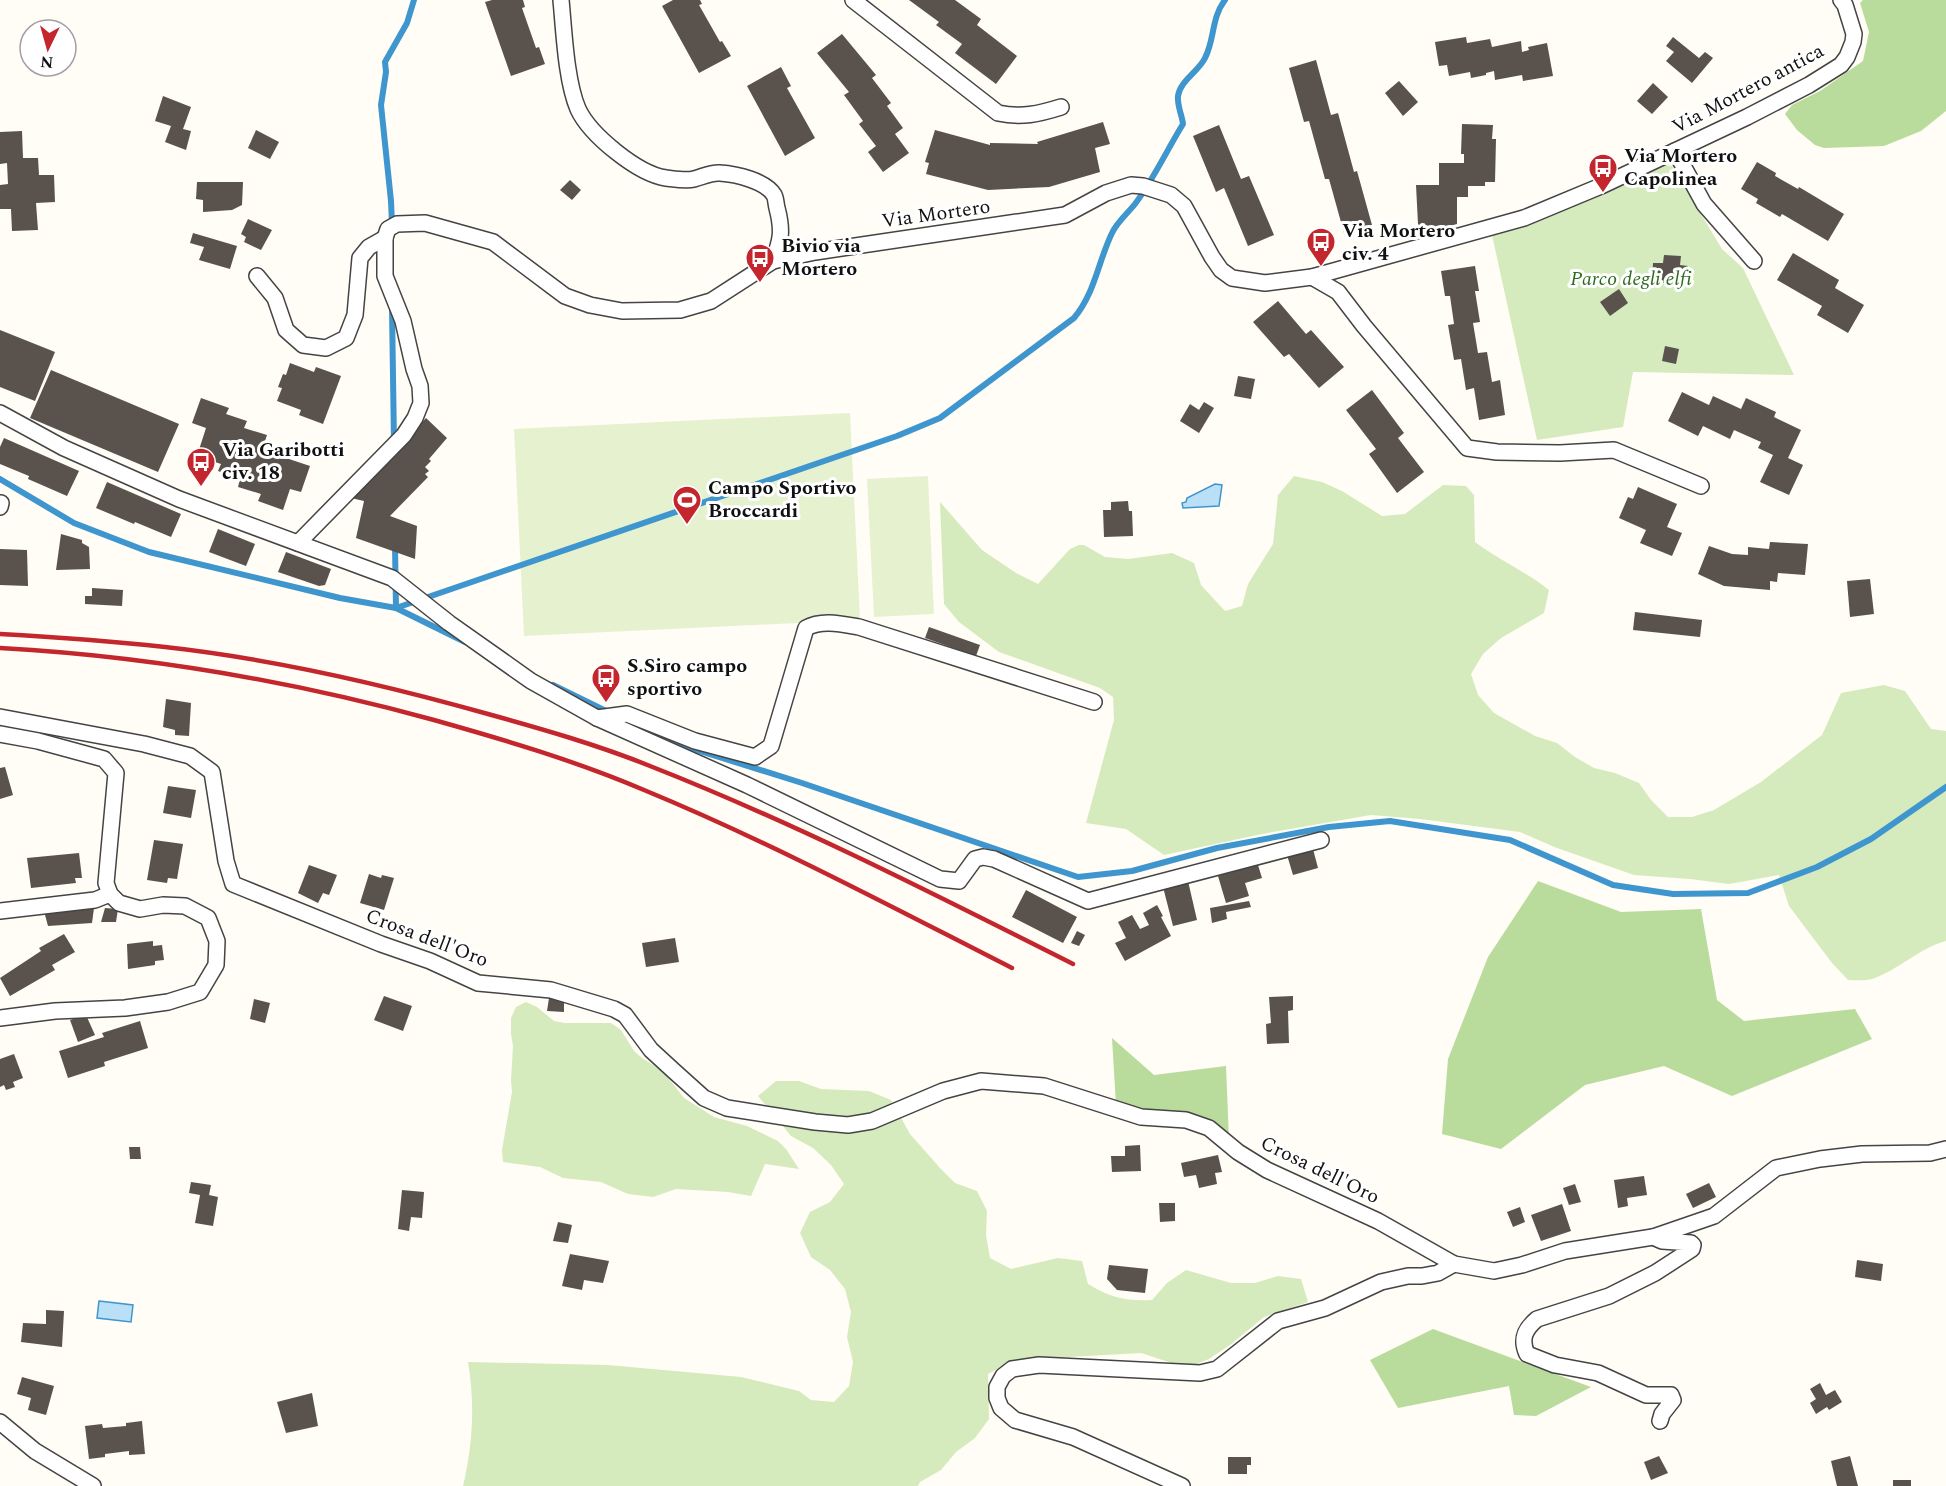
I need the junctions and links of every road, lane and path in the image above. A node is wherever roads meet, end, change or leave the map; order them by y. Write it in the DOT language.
graph roads {
  1 [pos="561,0"];
  2 [pos="853,0"];
  3 [pos="1841,0"];
  4 [pos="1061,107"];
  5 [pos="1675,151"];
  6 [pos="385,238"];
  7 [pos="773,261"];
  8 [pos="1754,261"];
  9 [pos="257,276"];
  10 [pos="1312,277"];
  11 [pos="1232,278"];
  12 [pos="0,413"];
  13 [pos="1701,486"];
  14 [pos="298,543"];
  15 [pos="1095,702"];
  16 [pos="0,717"];
  17 [pos="597,718"];
  18 [pos="0,734"];
  19 [pos="1321,840"];
  20 [pos="110,894"];
  21 [pos="0,911"];
  22 [pos="0,1018"];
  23 [pos="1946,1149"];
  24 [pos="1653,1237"];
  25 [pos="1454,1264"];
  26 [pos="1660,1421"];
  27 [pos="0,1422"];
  28 [pos="93,1486"];
  29 [pos="1182,1486"];
  1 -- 7 [label="street"];
  2 -- 4 [label="street"];
  3 -- 5 [label="street, Via Mortero antica"];
  5 -- 8 [label="street"];
  5 -- 10 [label="street, Via Mortero antica"];
  6 -- 7 [label="street, Via Mortero"];
  6 -- 9 [label="street, Via Mortero"];
  6 -- 14 [label="street"];
  7 -- 11 [label="street, Via Mortero"];
  10 -- 11 [label="street, Via Mortero antica"];
  10 -- 13 [label="street"];
  12 -- 14 [label="street"];
  14 -- 17 [label="street"];
  15 -- 17 [label="street"];
  16 -- 25 [label="street, Crosa dell'Oro"];
  17 -- 19 [label="street"];
  18 -- 20 [label="street"];
  20 -- 21 [label="street"];
  20 -- 22 [label="street"];
  23 -- 24 [label="street, Crosa dell'Oro"];
  24 -- 25 [label="street, Crosa dell'Oro"];
  24 -- 26 [label="street"];
  25 -- 29 [label="street"];
  27 -- 28 [label="street"];
}
